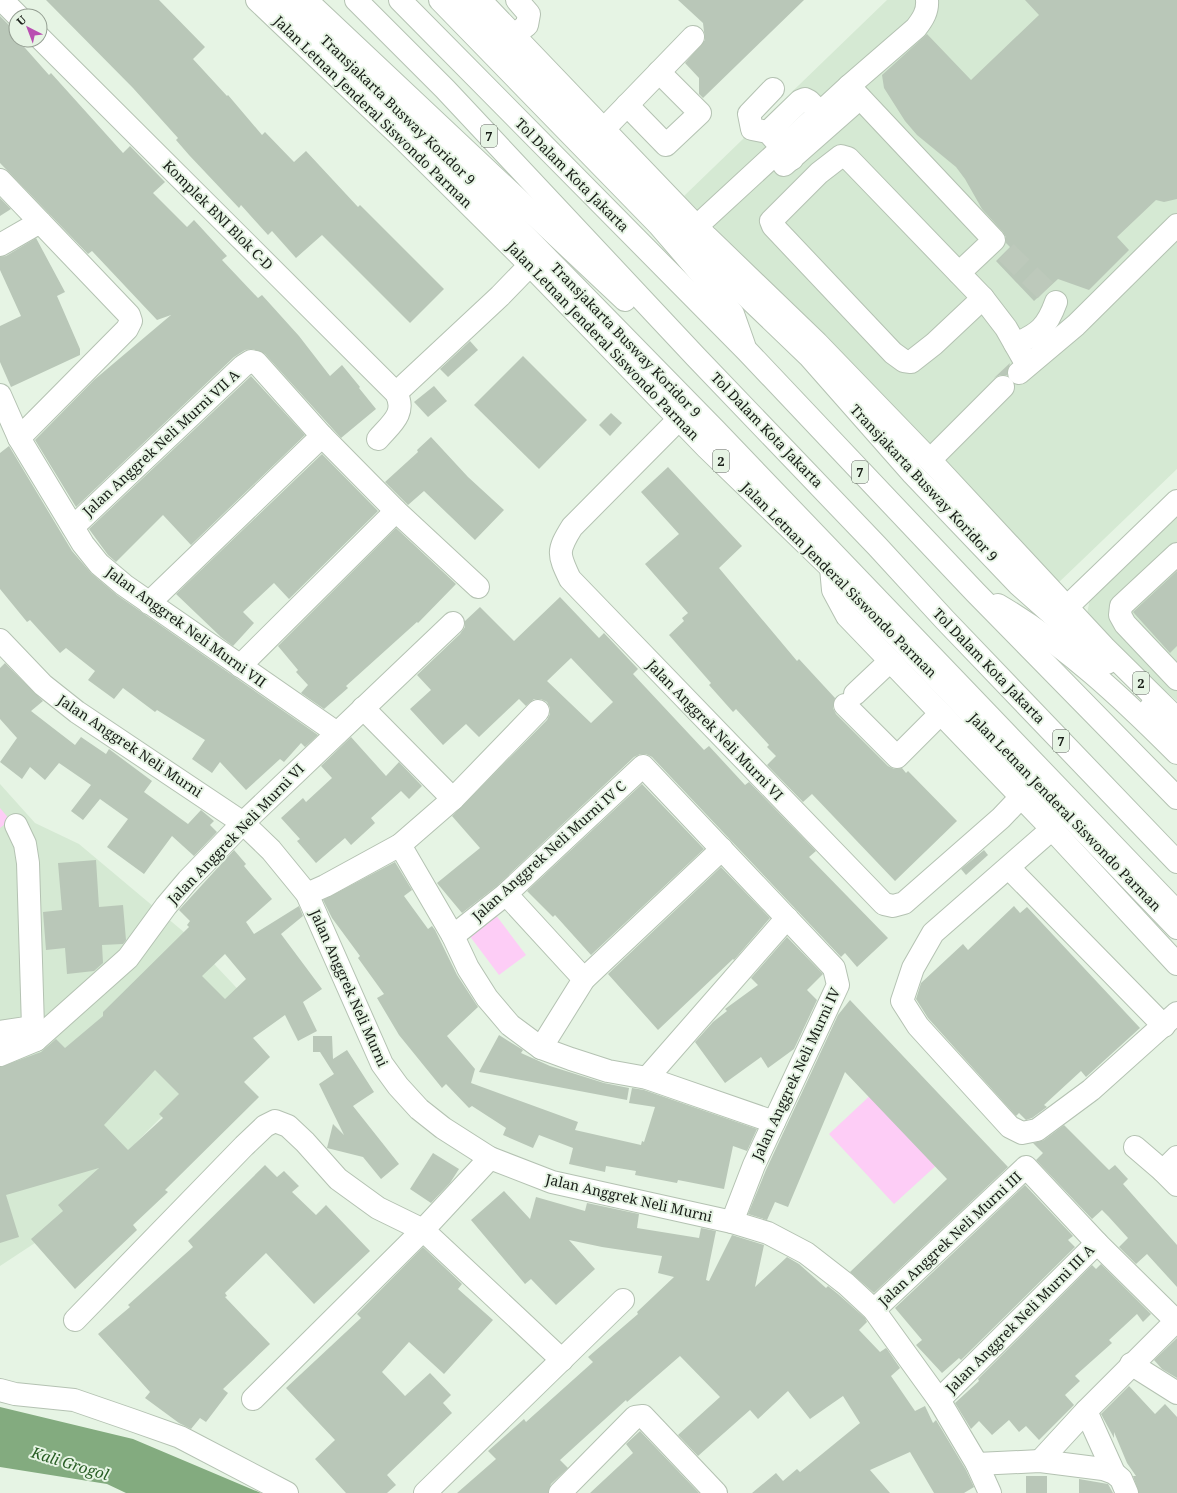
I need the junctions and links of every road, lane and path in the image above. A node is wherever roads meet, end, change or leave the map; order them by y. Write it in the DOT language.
graph roads {
  1 [pos="2,0"];
  2 [pos="257,0"];
  3 [pos="284,0"];
  4 [pos="306,0"];
  5 [pos="356,0"];
  6 [pos="400,0"];
  7 [pos="440,0"];
  8 [pos="463,0"];
  9 [pos="480,0"];
  10 [pos="517,0"];
  11 [pos="927,0"];
  12 [pos="10,8"];
  13 [pos="513,36"];
  14 [pos="693,37"];
  15 [pos="48,46"];
  16 [pos="659,72"];
  17 [pos="773,89"];
  18 [pos="855,92"];
  19 [pos="627,105"];
  20 [pos="603,130"];
  21 [pos="780,146"];
  22 [pos="0,180"];
  23 [pos="810,182"];
  24 [pos="40,222"];
  25 [pos="1177,225"];
  26 [pos="702,231"];
  27 [pos="0,245"];
  28 [pos="530,265"];
  29 [pos="959,273"];
  30 [pos="983,298"];
  31 [pos="1076,325"];
  32 [pos="1016,344"];
  33 [pos="746,351"];
  34 [pos="696,357"];
  35 [pos="1003,387"];
  36 [pos="396,393"];
  37 [pos="0,394"];
  38 [pos="680,418"];
  39 [pos="322,436"];
  40 [pos="19,438"];
  41 [pos="378,439"];
  42 [pos="930,460"];
  43 [pos="1177,501"];
  44 [pos="396,511"];
  45 [pos="73,527"];
  46 [pos="1177,554"];
  47 [pos="831,568"];
  48 [pos="478,587"];
  49 [pos="975,592"];
  50 [pos="149,603"];
  51 [pos="1067,607"];
  52 [pos="453,623"];
  53 [pos="0,640"];
  54 [pos="890,661"];
  55 [pos="240,666"];
  56 [pos="1177,679"];
  57 [pos="363,708"];
  58 [pos="538,711"];
  59 [pos="940,714"];
  60 [pos="1177,719"];
  61 [pos="337,733"];
  62 [pos="1177,734"];
  63 [pos="1177,753"];
  64 [pos="643,766"];
  65 [pos="1020,798"];
  66 [pos="1177,798"];
  67 [pos="453,799"];
  68 [pos="243,823"];
  69 [pos="16,825"];
  70 [pos="1052,829"];
  71 [pos="400,845"];
  72 [pos="722,849"];
  73 [pos="1177,862"];
  74 [pos="1009,868"];
  75 [pos="307,894"];
  76 [pos="506,894"];
  77 [pos="1129,912"];
  78 [pos="1170,917"];
  79 [pos="786,918"];
  80 [pos="453,936"];
  81 [pos="1171,958"];
  82 [pos="584,979"];
  83 [pos="1170,1020"];
  84 [pos="0,1032"];
  85 [pos="34,1033"];
  86 [pos="541,1048"];
  87 [pos="0,1055"];
  88 [pos="647,1078"];
  89 [pos="774,1122"];
  90 [pos="1135,1147"];
  91 [pos="490,1158"];
  92 [pos="1026,1167"];
  93 [pos="1172,1171"];
  94 [pos="732,1222"];
  95 [pos="423,1230"];
  96 [pos="1097,1243"];
  97 [pos="623,1300"];
  98 [pos="874,1310"];
  99 [pos="75,1320"];
  100 [pos="562,1360"];
  101 [pos="1131,1364"];
  102 [pos="0,1390"];
  103 [pos="1177,1393"];
  104 [pos="253,1399"];
  105 [pos="939,1400"];
  106 [pos="1086,1411"];
  107 [pos="1040,1461"];
  108 [pos="1114,1473"];
  109 [pos="981,1483"];
  110 [pos="287,1493"];
  111 [pos="425,1493"];
  112 [pos="560,1493"];
  113 [pos="716,1493"];
  114 [pos="1127,1493"];
  1 -- 12 [label="main road"];
  2 -- 28 [label="main road, Jalan Letnan Jenderal Siswondo Parman / 2"];
  3 -- 78 [label="main road, Transjakarta Busway Koridor 9"];
  4 -- 34 [label="main road"];
  5 -- 34 [label="main road, Tol Dalam Kota Jakarta / 7"];
  6 -- 33 [label="main road, Tol Dalam Kota Jakarta / 7"];
  7 -- 33 [label="main road"];
  8 -- 62 [label="main road, Transjakarta Busway Koridor 9"];
  9 -- 13 [label="main road, 2"];
  10 -- 13 [label="main road"];
  11 -- 18 [label="main road"];
  13 -- 20 [label="main road, 2"];
  14 -- 16 [label="main road"];
  15 -- 36 [label="main road, Komplek BNI Blok C-D"];
  16 -- 19 [label="main road"];
  16 -- 19 [label="main road"];
  17 -- 21 [label="main road"];
  18 -- 21 [label="main road"];
  18 -- 21 [label="main road"];
  18 -- 29 [label="main road"];
  19 -- 20 [label="main road"];
  20 -- 26 [label="main road, 2"];
  21 -- 23 [label="main road"];
  21 -- 26 [label="main road"];
  22 -- 24 [label="main road"];
  23 -- 29 [label="main road"];
  23 -- 30 [label="main road"];
  24 -- 27 [label="main road"];
  24 -- 40 [label="main road"];
  25 -- 31 [label="main road"];
  26 -- 42 [label="main road, 2"];
  28 -- 36 [label="main road"];
  28 -- 38 [label="main road, Jalan Letnan Jenderal Siswondo Parman / 2"];
  29 -- 30 [label="main road"];
  30 -- 32 [label="main road"];
  31 -- 32 [label="main road"];
  31 -- 32 [label="main road"];
  33 -- 49 [label="main road, Tol Dalam Kota Jakarta / 7"];
  34 -- 73 [label="main road, Tol Dalam Kota Jakarta / 7"];
  35 -- 42 [label="main road"];
  36 -- 41 [label="main road"];
  37 -- 40 [label="main road, Jalan Anggrek Neli Murni VII"];
  38 -- 47 [label="main road, Jalan Letnan Jenderal Siswondo Parman / 2"];
  38 -- 65 [label="main road, Jalan Anggrek Neli Murni VI"];
  39 -- 44 [label="main road"];
  39 -- 45 [label="main road, Jalan Anggrek Neli Murni VII A"];
  39 -- 50 [label="main road"];
  40 -- 45 [label="main road, Jalan Anggrek Neli Murni VII"];
  42 -- 51 [label="main road, 2"];
  43 -- 51 [label="main road"];
  44 -- 48 [label="main road"];
  44 -- 55 [label="main road"];
  45 -- 50 [label="main road, Jalan Anggrek Neli Murni VII"];
  46 -- 56 [label="main road"];
  47 -- 54 [label="main road"];
  47 -- 78 [label="main road, Jalan Letnan Jenderal Siswondo Parman / 2"];
  49 -- 63 [label="main road"];
  49 -- 66 [label="main road, Tol Dalam Kota Jakarta / 7"];
  50 -- 55 [label="main road, Jalan Anggrek Neli Murni VII"];
  51 -- 60 [label="main road, 2"];
  52 -- 57 [label="main road, Jalan Anggrek Neli Murni VI"];
  53 -- 68 [label="main road, Jalan Anggrek Neli Murni"];
  54 -- 59 [label="main road"];
  54 -- 59 [label="main road"];
  55 -- 61 [label="main road, Jalan Anggrek Neli Murni VII"];
  57 -- 61 [label="main road, Jalan Anggrek Neli Murni VI"];
  57 -- 67 [label="main road"];
  58 -- 67 [label="main road"];
  59 -- 65 [label="main road"];
  61 -- 68 [label="main road, Jalan Anggrek Neli Murni VI"];
  64 -- 72 [label="main road, Jalan Anggrek Neli Murni IV"];
  64 -- 76 [label="main road, Jalan Anggrek Neli Murni IV C"];
  65 -- 70 [label="main road"];
  67 -- 71 [label="main road"];
  68 -- 75 [label="main road, Jalan Anggrek Neli Murni"];
  68 -- 85 [label="main road, Jalan Anggrek Neli Murni VI"];
  69 -- 85 [label="main road"];
  70 -- 74 [label="main road"];
  70 -- 77 [label="main road"];
  71 -- 75 [label="main road"];
  71 -- 80 [label="main road"];
  72 -- 79 [label="main road, Jalan Anggrek Neli Murni IV"];
  72 -- 82 [label="main road"];
  74 -- 83 [label="main road"];
  74 -- 83 [label="main road"];
  75 -- 91 [label="main road, Jalan Anggrek Neli Murni"];
  76 -- 80 [label="main road, Jalan Anggrek Neli Murni IV C"];
  76 -- 82 [label="main road"];
  77 -- 78 [label="main road"];
  77 -- 81 [label="main road"];
  78 -- 81 [label="main road"];
  79 -- 88 [label="main road"];
  79 -- 89 [label="main road, Jalan Anggrek Neli Murni IV"];
  80 -- 86 [label="main road"];
  82 -- 86 [label="main road"];
  84 -- 85 [label="main road"];
  85 -- 87 [label="main road, Jalan Anggrek Neli Murni VI"];
  86 -- 88 [label="main road"];
  88 -- 89 [label="main road"];
  89 -- 94 [label="main road, Jalan Anggrek Neli Murni IV"];
  90 -- 93 [label="main road"];
  91 -- 94 [label="main road, Jalan Anggrek Neli Murni"];
  91 -- 95 [label="main road"];
  92 -- 96 [label="main road, Jalan Anggrek Neli Murni III A"];
  92 -- 98 [label="main road, Jalan Anggrek Neli Murni III"];
  94 -- 98 [label="main road, Jalan Anggrek Neli Murni"];
  95 -- 99 [label="main road"];
  95 -- 100 [label="main road"];
  95 -- 104 [label="main road"];
  96 -- 101 [label="main road"];
  96 -- 105 [label="main road, Jalan Anggrek Neli Murni III A"];
  97 -- 100 [label="main road"];
  98 -- 105 [label="main road, Jalan Anggrek Neli Murni"];
  100 -- 111 [label="main road"];
  101 -- 103 [label="main road"];
  101 -- 106 [label="main road"];
  102 -- 110 [label="main road"];
  105 -- 109 [label="main road, Jalan Anggrek Neli Murni"];
  106 -- 107 [label="main road"];
  106 -- 108 [label="main road"];
  107 -- 108 [label="main road"];
  107 -- 109 [label="main road"];
  108 -- 114 [label="main road"];
  112 -- 113 [label="main road"];
}
